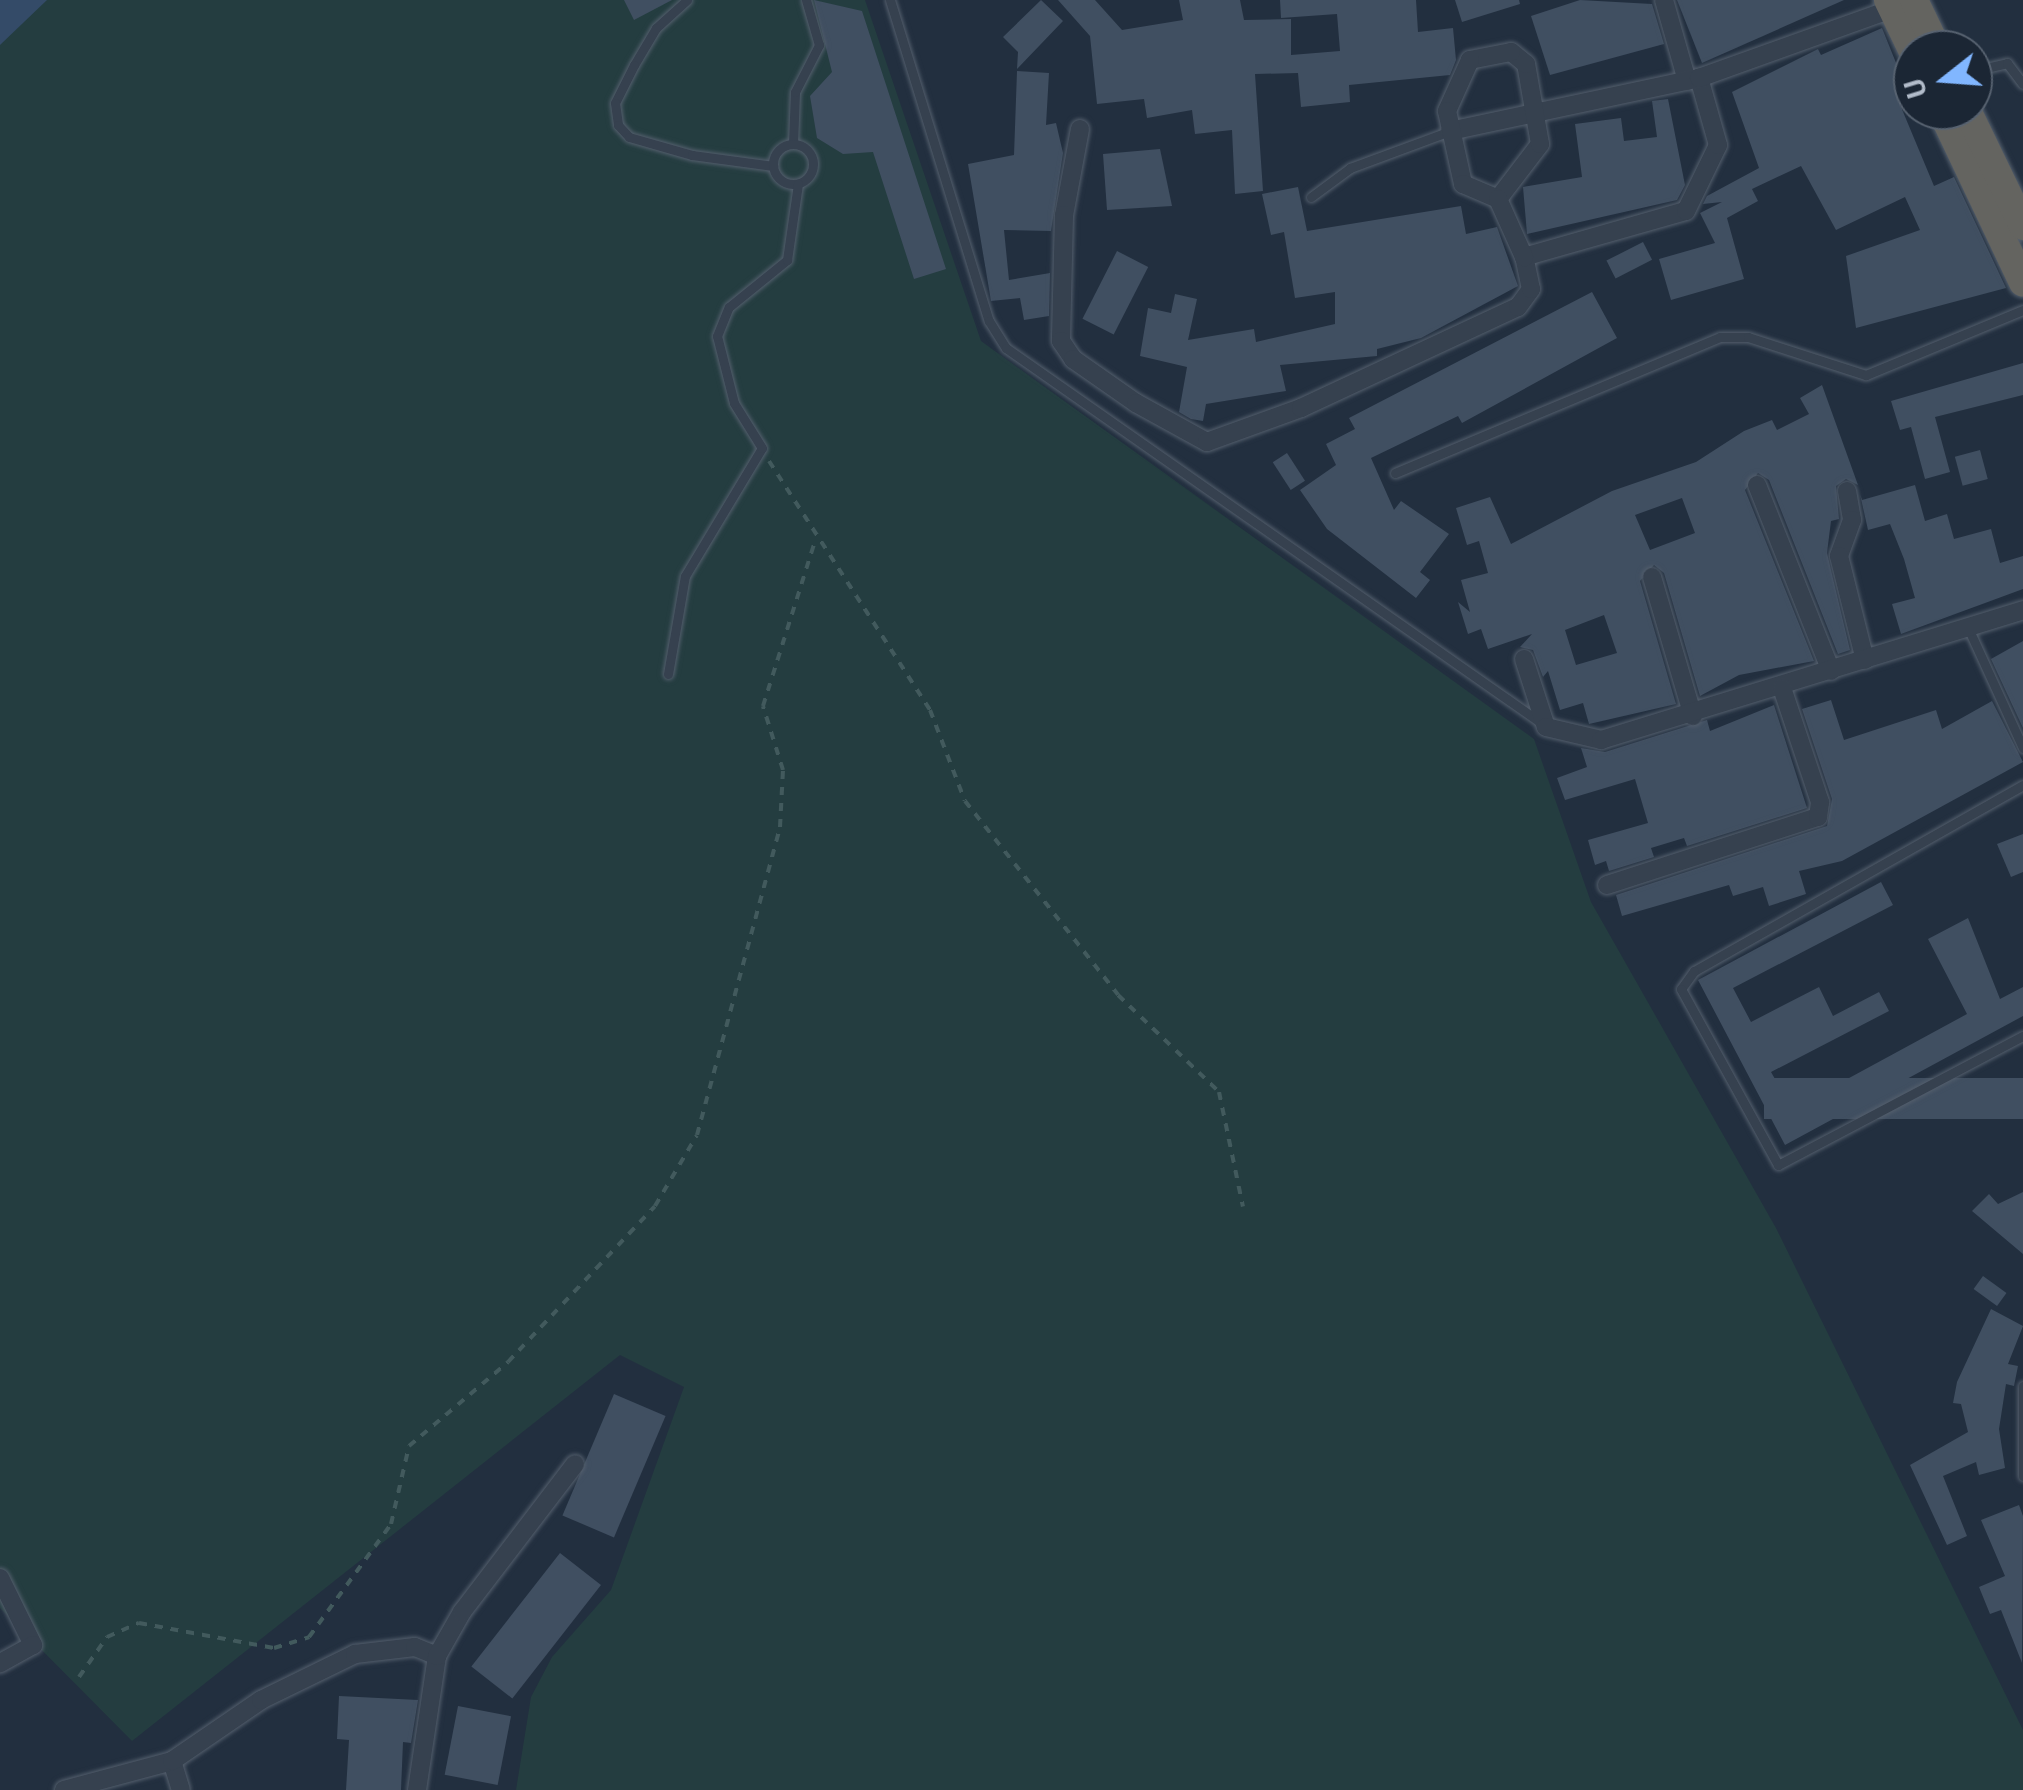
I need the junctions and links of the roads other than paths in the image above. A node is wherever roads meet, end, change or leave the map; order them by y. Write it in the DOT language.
graph roads {
  1 [pos="688,0"];
  2 [pos="806,0"];
  3 [pos="890,0"];
  4 [pos="1664,0"];
  5 [pos="1898,3"];
  6 [pos="1906,30"];
  7 [pos="1921,30"];
  8 [pos="1993,66"];
  9 [pos="1693,80"];
  10 [pos="2023,84"];
  11 [pos="1538,115"];
  12 [pos="1080,129"];
  13 [pos="1950,130"];
  14 [pos="1977,130"];
  15 [pos="1450,132"];
  16 [pos="793,144"];
  17 [pos="773,166"];
  18 [pos="798,184"];
  19 [pos="1311,198"];
  20 [pos="1498,199"];
  21 [pos="2023,226"];
  22 [pos="1524,257"];
  23 [pos="2023,283"];
  24 [pos="2023,310"];
  25 [pos="1395,473"];
  26 [pos="1756,485"];
  27 [pos="1847,491"];
  28 [pos="1652,577"];
  29 [pos="2023,610"];
  30 [pos="1969,630"];
  31 [pos="1524,659"];
  32 [pos="1866,660"];
  33 [pos="1831,670"];
  34 [pos="668,674"];
  35 [pos="1782,688"];
  36 [pos="1693,716"];
  37 [pos="1546,727"];
  38 [pos="2023,748"];
  39 [pos="2023,785"];
  40 [pos="1607,885"];
  41 [pos="2023,1036"];
  42 [pos="2023,1386"];
  43 [pos="575,1464"];
  44 [pos="2023,1476"];
  45 [pos="0,1578"];
  46 [pos="438,1656"];
  47 [pos="0,1663"];
  48 [pos="172,1761"];
  49 [pos="64,1790"];
  50 [pos="181,1790"];
  51 [pos="416,1790"];
  1 -- 17 [label="lane"];
  2 -- 16 [label="lane"];
  3 -- 37 [label="lane"];
  4 -- 9 [label="street"];
  5 -- 6 [label="highway"];
  5 -- 7 [label="highway"];
  5 -- 9 [label="street"];
  8 -- 10 [label="lane"];
  9 -- 11 [label="street"];
  9 -- 22 [label="street"];
  11 -- 15 [label="street"];
  11 -- 15 [label="street"];
  11 -- 20 [label="street"];
  12 -- 22 [label="street"];
  13 -- 23 [label="highway"];
  14 -- 21 [label="highway"];
  15 -- 19 [label="lane"];
  15 -- 20 [label="street"];
  16 -- 17 [label="lane"];
  16 -- 18 [label="lane"];
  17 -- 18 [label="lane"];
  18 -- 34 [label="lane"];
  20 -- 22 [label="street"];
  24 -- 25 [label="lane"];
  26 -- 33 [label="street"];
  27 -- 32 [label="street"];
  28 -- 36 [label="street"];
  29 -- 30 [label="street"];
  30 -- 32 [label="street"];
  30 -- 38 [label="lane"];
  31 -- 37 [label="street"];
  32 -- 33 [label="street"];
  33 -- 35 [label="street"];
  35 -- 36 [label="street"];
  35 -- 40 [label="street"];
  36 -- 37 [label="street"];
  39 -- 41 [label="lane"];
  42 -- 44 [label="lane"];
  43 -- 46 [label="street"];
  45 -- 47 [label="street"];
  46 -- 48 [label="street"];
  46 -- 51 [label="street"];
  48 -- 49 [label="street"];
  48 -- 50 [label="street"];
}
